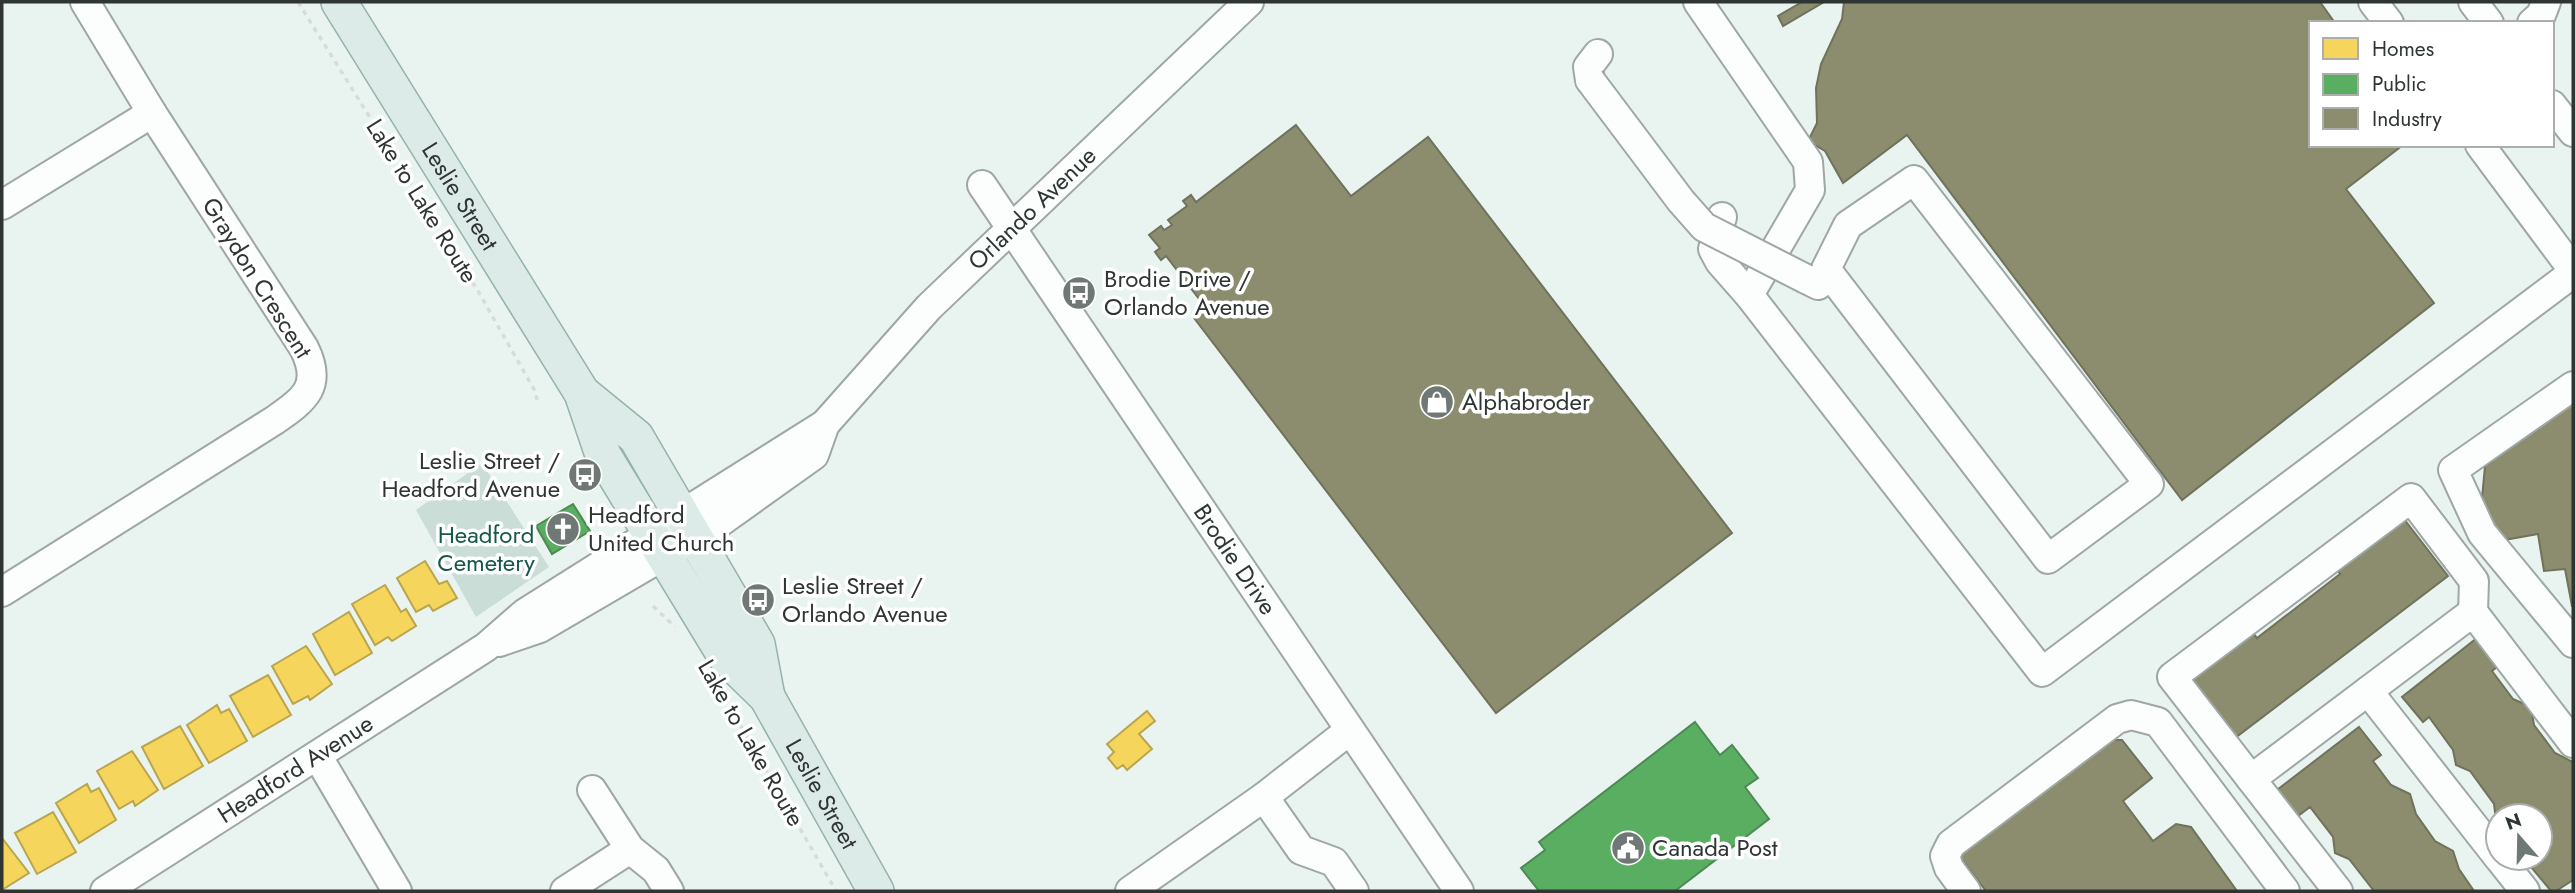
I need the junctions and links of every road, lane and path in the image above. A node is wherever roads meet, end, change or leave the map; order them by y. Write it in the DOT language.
graph roads {
  1 [pos="85,2"];
  2 [pos="298,2"];
  3 [pos="338,2"];
  4 [pos="1249,2"];
  5 [pos="1698,2"];
  6 [pos="2373,2"];
  7 [pos="2473,2"];
  8 [pos="2546,2"];
  9 [pos="2387,21"];
  10 [pos="2487,21"];
  11 [pos="2534,21"];
  12 [pos="1594,67"];
  13 [pos="2554,108"];
  14 [pos="152,113"];
  15 [pos="2573,132"];
  16 [pos="2481,147"];
  17 [pos="982,185"];
  18 [pos="2,205"];
  19 [pos="1722,217"];
  20 [pos="1011,228"];
  21 [pos="2573,272"];
  22 [pos="1816,274"];
  23 [pos="1755,285"];
  24 [pos="2573,386"];
  25 [pos="538,404"];
  26 [pos="674,536"];
  27 [pos="2,592"];
  28 [pos="653,606"];
  29 [pos="2473,612"];
  30 [pos="679,631"];
  31 [pos="2573,643"];
  32 [pos="716,683"];
  33 [pos="2368,691"];
  34 [pos="1350,730"];
  35 [pos="2573,743"];
  36 [pos="317,757"];
  37 [pos="2251,779"];
  38 [pos="592,790"];
  39 [pos="1264,797"];
  40 [pos="2484,840"];
  41 [pos="630,849"];
  42 [pos="2509,872"];
  43 [pos="105,891"];
  44 [pos="397,891"];
  45 [pos="565,891"];
  46 [pos="669,891"];
  47 [pos="836,891"];
  48 [pos="876,891"];
  49 [pos="1130,891"];
  50 [pos="1354,891"];
  51 [pos="1459,891"];
  52 [pos="1966,891"];
  53 [pos="2285,891"];
  54 [pos="2338,891"];
  55 [pos="2525,891"];
  1 -- 14 [label="street, Graydon Crescent"];
  2 -- 25 [label="path, Lake to Lake Route"];
  3 -- 26 [label="main road, Leslie Street"];
  4 -- 20 [label="street, Orlando Avenue"];
  5 -- 23 [label="street"];
  6 -- 9 [label="street"];
  7 -- 10 [label="street"];
  8 -- 11 [label="street"];
  12 -- 22 [label="street, bridge"];
  13 -- 15 [label="street"];
  14 -- 18 [label="street"];
  14 -- 27 [label="street, Graydon Crescent"];
  16 -- 21 [label="street"];
  17 -- 20 [label="street, Brodie Drive"];
  19 -- 23 [label="street"];
  20 -- 26 [label="street, Orlando Avenue"];
  20 -- 34 [label="street, Brodie Drive"];
  21 -- 23 [label="street"];
  22 -- 22 [label="street"];
  24 -- 31 [label="street"];
  26 -- 36 [label="street, Headford Avenue"];
  26 -- 48 [label="main road, Leslie Street"];
  28 -- 30 [label="path"];
  29 -- 33 [label="street"];
  29 -- 35 [label="street"];
  29 -- 37 [label="street"];
  32 -- 47 [label="path, Lake to Lake Route"];
  33 -- 37 [label="street"];
  33 -- 40 [label="street"];
  34 -- 39 [label="street"];
  34 -- 51 [label="street, Brodie Drive"];
  36 -- 43 [label="street, Headford Avenue"];
  36 -- 44 [label="street"];
  37 -- 54 [label="street"];
  38 -- 41 [label="street"];
  39 -- 49 [label="street"];
  39 -- 50 [label="street"];
  41 -- 45 [label="street"];
  41 -- 46 [label="street"];
  42 -- 55 [label="street"];
  52 -- 53 [label="street"];
}
